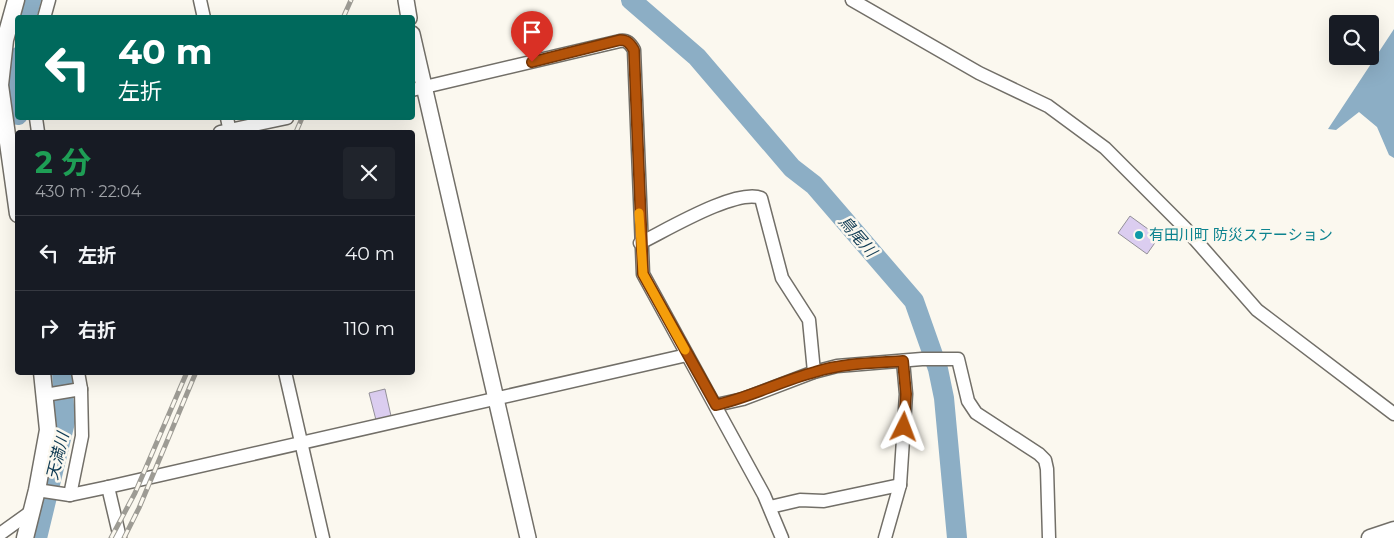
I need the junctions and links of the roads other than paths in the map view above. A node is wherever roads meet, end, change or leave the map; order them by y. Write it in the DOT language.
graph roads {
  1 [pos="16,0"];
  2 [pos="49,0"];
  3 [pos="200,0"];
  4 [pos="406,0"];
  5 [pos="852,0"];
  6 [pos="45,15"];
  7 [pos="203,15"];
  8 [pos="408,15"];
  9 [pos="12,30"];
  10 [pos="415,62"];
  11 [pos="418,89"];
  12 [pos="276,120"];
  13 [pos="227,128"];
  14 [pos="15,181"];
  15 [pos="640,243"];
  16 [pos="687,355"];
  17 [pos="903,361"];
  18 [pos="814,372"];
  19 [pos="42,375"];
  20 [pos="79,375"];
  21 [pos="287,375"];
  22 [pos="81,389"];
  23 [pos="45,395"];
  24 [pos="495,398"];
  25 [pos="716,405"];
  26 [pos="1394,414"];
  27 [pos="301,443"];
  28 [pos="900,484"];
  29 [pos="108,487"];
  30 [pos="37,490"];
  31 [pos="70,495"];
  32 [pos="770,507"];
  33 [pos="32,511"];
  34 [pos="1394,530"];
  35 [pos="0,534"];
  36 [pos="25,538"];
  37 [pos="120,538"];
  38 [pos="323,538"];
  39 [pos="528,538"];
  40 [pos="782,538"];
  41 [pos="885,538"];
  42 [pos="1049,538"];
  43 [pos="1370,538"];
  1 -- 9 [label="main road"];
  2 -- 6 [label="street"];
  3 -- 7 [label="street"];
  4 -- 8 [label="street"];
  5 -- 26 [label="street"];
  9 -- 14 [label="main road"];
  10 -- 11 [label="street"];
  11 -- 15 [label="street"];
  11 -- 24 [label="street"];
  12 -- 13 [label="street"];
  15 -- 16 [label="street"];
  15 -- 18 [label="street"];
  16 -- 24 [label="street"];
  16 -- 25 [label="street"];
  17 -- 18 [label="street"];
  17 -- 28 [label="street"];
  17 -- 42 [label="street"];
  18 -- 25 [label="street"];
  19 -- 23 [label="main road"];
  20 -- 22 [label="street"];
  21 -- 27 [label="street"];
  22 -- 23 [label="street"];
  22 -- 31 [label="street"];
  23 -- 30 [label="main road"];
  24 -- 27 [label="street"];
  24 -- 39 [label="street"];
  25 -- 32 [label="street"];
  27 -- 29 [label="street"];
  27 -- 38 [label="street"];
  28 -- 32 [label="street"];
  28 -- 41 [label="street"];
  29 -- 31 [label="street"];
  29 -- 37 [label="street"];
  30 -- 31 [label="street"];
  30 -- 33 [label="main road"];
  32 -- 40 [label="street"];
  33 -- 35 [label="street"];
  33 -- 36 [label="main road"];
  34 -- 43 [label="main road"];
}
